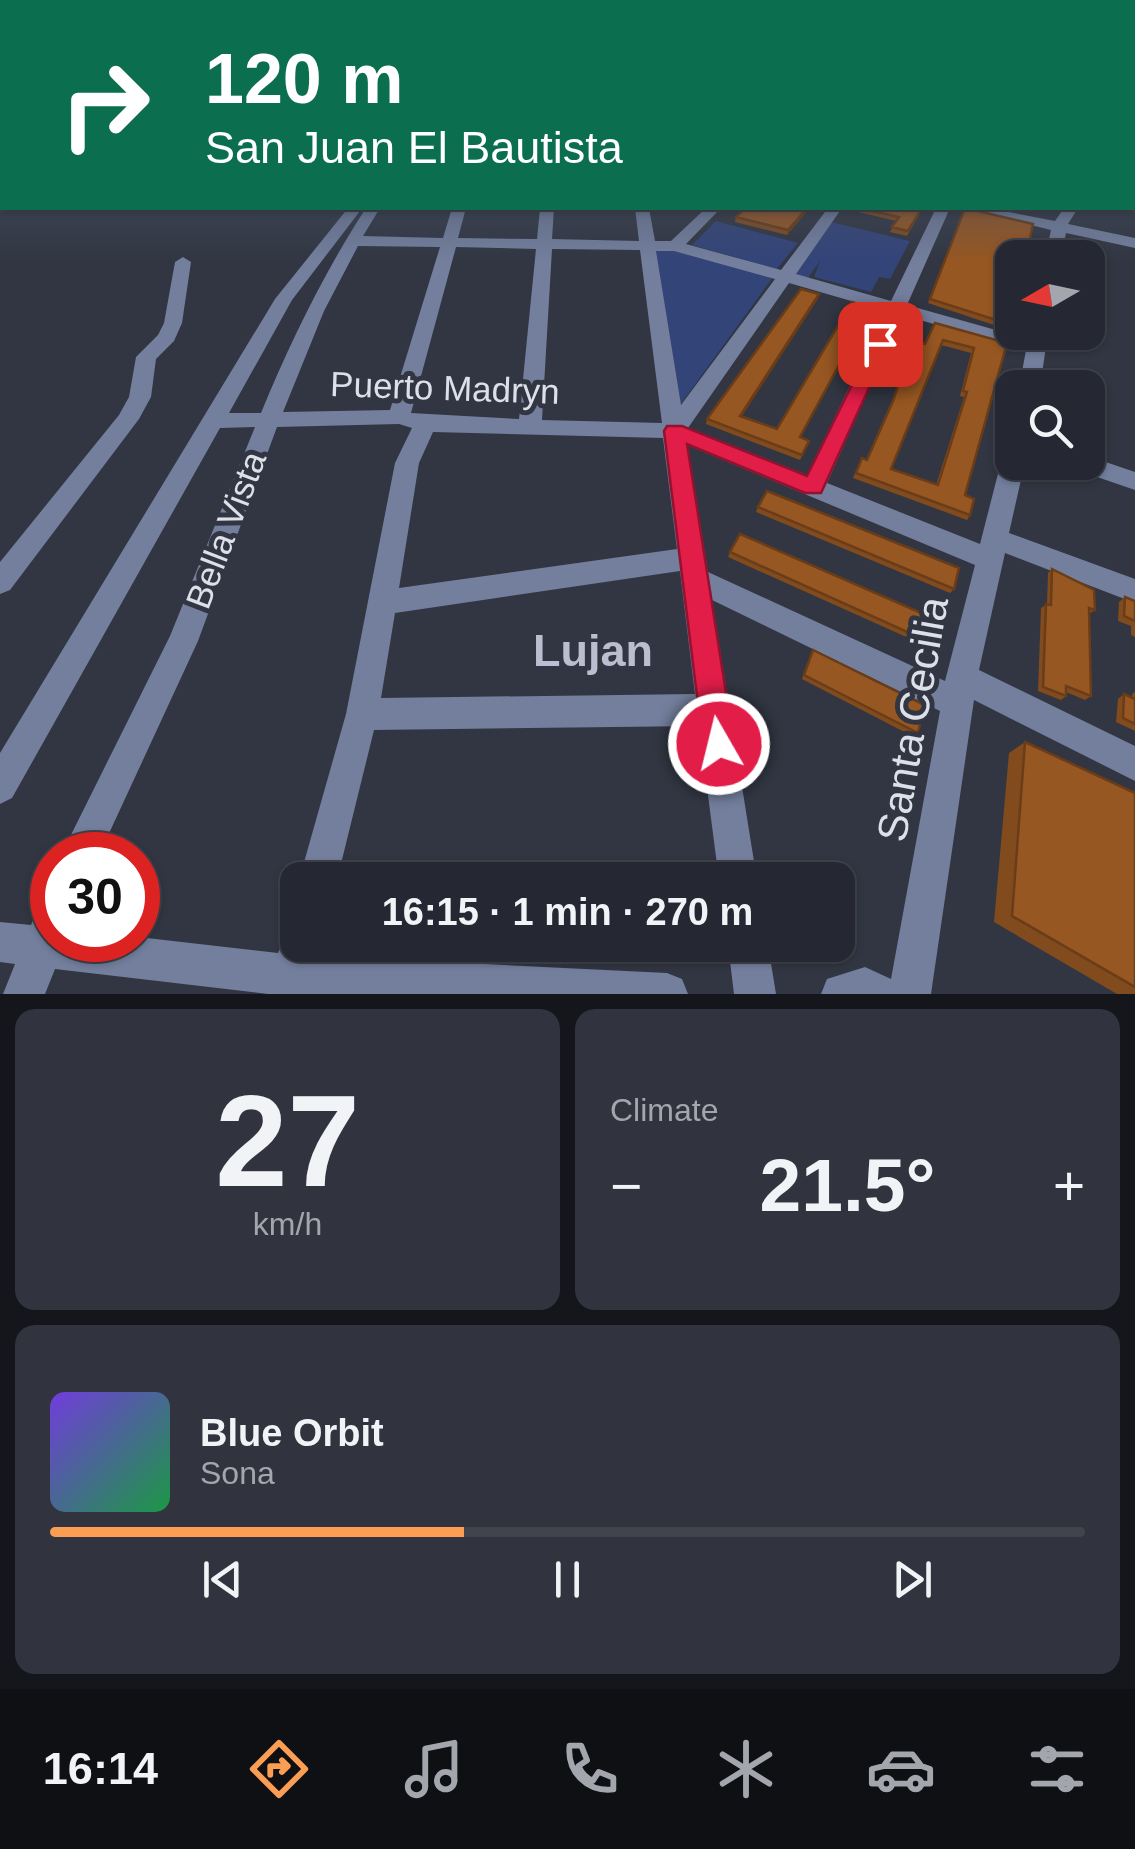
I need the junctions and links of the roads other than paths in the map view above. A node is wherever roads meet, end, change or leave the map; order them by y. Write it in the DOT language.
graph roads {
  1 [pos="354,210"];
  2 [pos="371,210"];
  3 [pos="458,210"];
  4 [pos="547,210"];
  5 [pos="642,210"];
  6 [pos="712,210"];
  7 [pos="832,210"];
  8 [pos="942,210"];
  9 [pos="1001,210"];
  10 [pos="1033,210"];
  11 [pos="1066,214"];
  12 [pos="1135,232"];
  13 [pos="350,240"];
  14 [pos="1058,240"];
  15 [pos="450,243"];
  16 [pos="544,243"];
  17 [pos="1135,243"];
  18 [pos="646,245"];
  19 [pos="675,246"];
  20 [pos="182,262"];
  21 [pos="783,276"];
  22 [pos="897,308"];
  23 [pos="995,330"];
  24 [pos="266,420"];
  25 [pos="412,420"];
  26 [pos="213,421"];
  27 [pos="530,425"];
  28 [pos="674,431"];
  29 [pos="1105,471"];
  30 [pos="1008,480"];
  31 [pos="1135,481"];
  32 [pos="813,488"];
  33 [pos="990,548"];
  34 [pos="694,569"];
  35 [pos="0,582"];
  36 [pos="1135,591"];
  37 [pos="385,602"];
  38 [pos="960,690"];
  39 [pos="714,710"];
  40 [pos="362,714"];
  41 [pos="1135,764"];
  42 [pos="0,786"];
  43 [pos="91,832"];
  44 [pos="323,862"];
  45 [pos="735,862"];
  46 [pos="30,938"];
  47 [pos="0,942"];
  48 [pos="160,952"];
  49 [pos="37,962"];
  50 [pos="750,962"];
  51 [pos="294,972"];
  52 [pos="24,994"];
  53 [pos="667,994"];
  54 [pos="755,994"];
  55 [pos="842,994"];
  56 [pos="877,994"];
  57 [pos="910,994"];
  1 -- 26 [label="street"];
  2 -- 13 [label="street, Bella Vista"];
  3 -- 15 [label="street"];
  4 -- 16 [label="street"];
  5 -- 18 [label="street"];
  6 -- 19 [label="street"];
  7 -- 21 [label="street"];
  8 -- 22 [label="street"];
  9 -- 11 [label="street"];
  10 -- 11 [label="street"];
  11 -- 12 [label="street"];
  11 -- 14 [label="street"];
  11 -- 17 [label="street"];
  13 -- 15 [label="street"];
  13 -- 24 [label="street, Bella Vista"];
  15 -- 16 [label="street"];
  15 -- 25 [label="street"];
  16 -- 18 [label="street"];
  16 -- 27 [label="street"];
  18 -- 19 [label="street"];
  18 -- 28 [label="street"];
  19 -- 21 [label="street"];
  20 -- 35 [label="street"];
  21 -- 22 [label="street"];
  21 -- 28 [label="street"];
  22 -- 23 [label="street"];
  22 -- 32 [label="street"];
  24 -- 25 [label="street, Puerto Madryn"];
  24 -- 26 [label="street, Puerto Madryn"];
  24 -- 43 [label="street, Bella Vista"];
  25 -- 27 [label="street, Puerto Madryn"];
  25 -- 37 [label="street"];
  26 -- 42 [label="street"];
  27 -- 28 [label="street, Puerto Madryn"];
  28 -- 32 [label="street, Puerto Madryn"];
  28 -- 34 [label="street"];
  29 -- 31 [label="street"];
  30 -- 33 [label="street, Santa Cecilia"];
  32 -- 33 [label="street, Puerto Madryn"];
  33 -- 36 [label="street, Puerto Madryn"];
  33 -- 38 [label="street, Santa Cecilia"];
  34 -- 37 [label="street"];
  34 -- 38 [label="street"];
  34 -- 39 [label="street"];
  37 -- 40 [label="street"];
  38 -- 41 [label="street"];
  38 -- 57 [label="street, Santa Cecilia"];
  39 -- 40 [label="street"];
  39 -- 45 [label="street"];
  40 -- 44 [label="street"];
  46 -- 47 [label="street"];
  48 -- 51 [label="street"];
  49 -- 52 [label="street"];
  50 -- 54 [label="street"];
  51 -- 53 [label="street"];
  55 -- 56 [label="street"];
}
